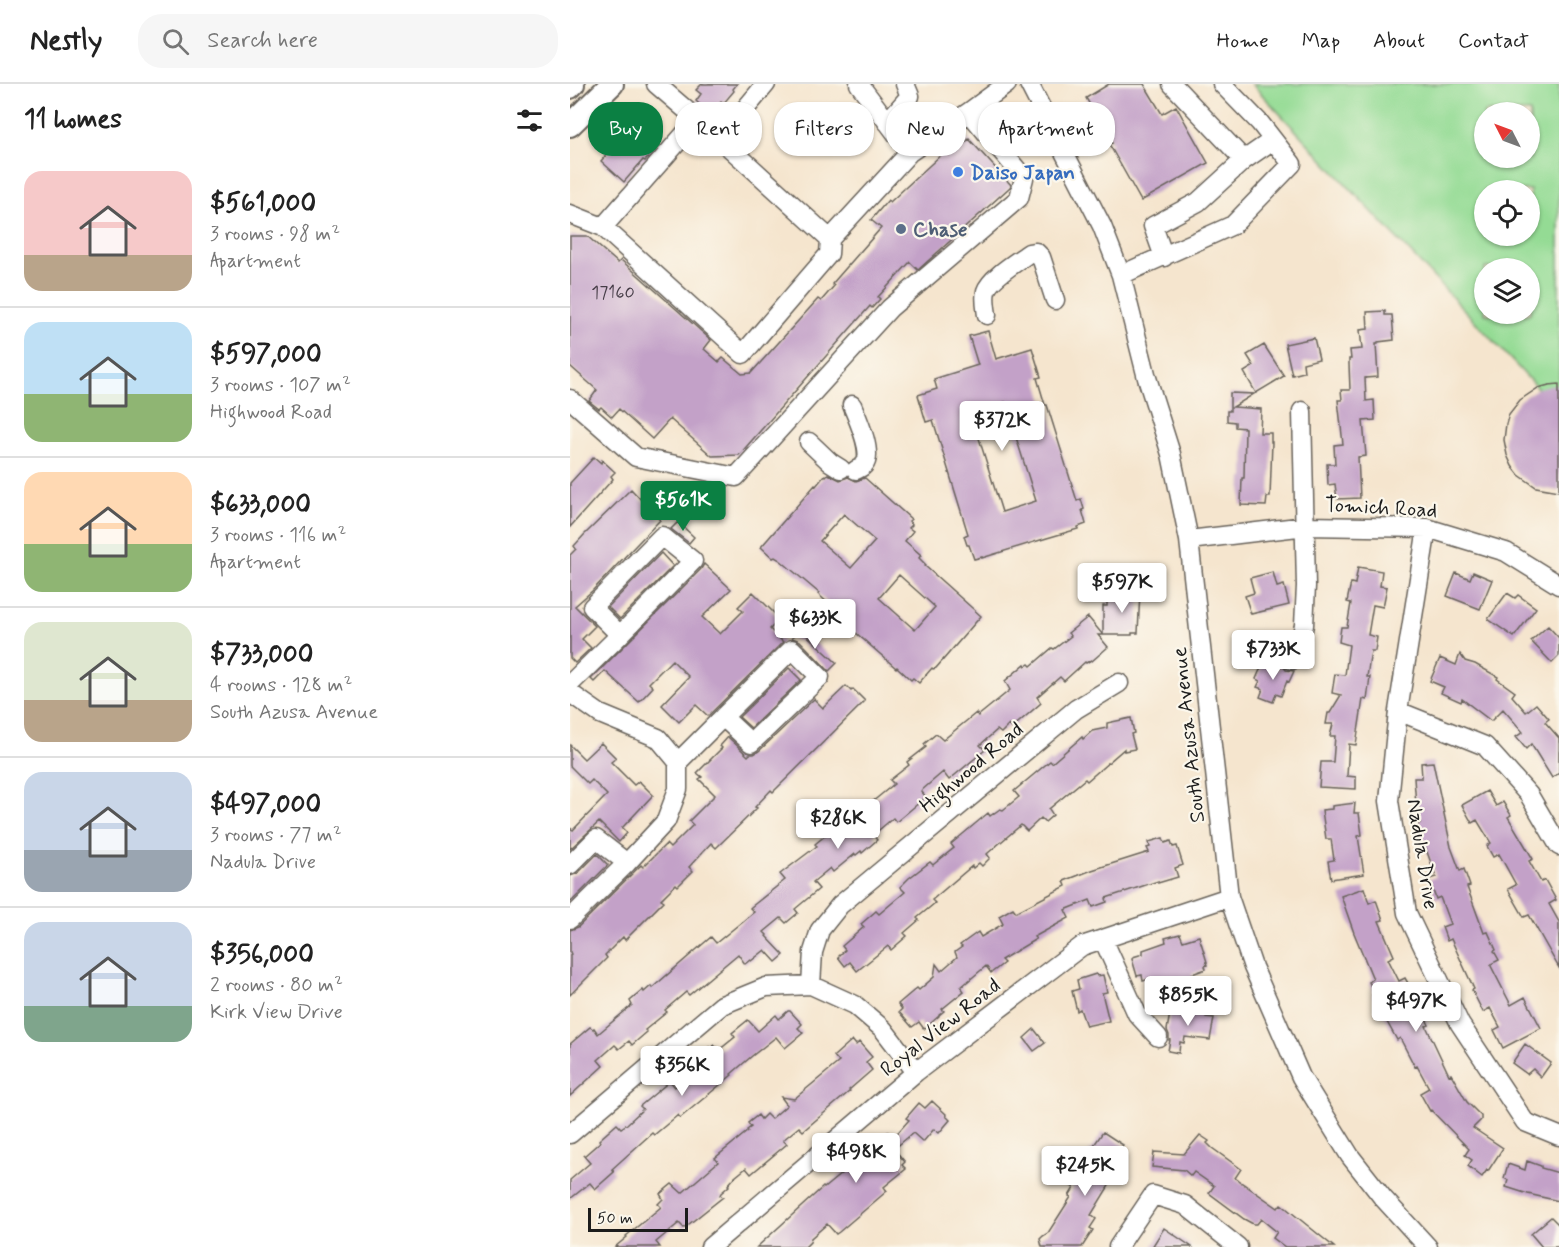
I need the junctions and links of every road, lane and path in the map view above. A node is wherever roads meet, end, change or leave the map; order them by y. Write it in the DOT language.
graph roads {
  1 [pos="612,84"];
  2 [pos="656,84"];
  3 [pos="766,84"];
  4 [pos="859,84"];
  5 [pos="904,84"];
  6 [pos="1007,84"];
  7 [pos="1029,84"];
  8 [pos="1172,84"];
  9 [pos="1222,84"];
  10 [pos="676,102"];
  11 [pos="751,102"];
  12 [pos="905,102"];
  13 [pos="969,112"];
  14 [pos="966,114"];
  15 [pos="886,121"];
  16 [pos="570,125"];
  17 [pos="1273,140"];
  18 [pos="675,145"];
  19 [pos="739,156"];
  20 [pos="906,156"];
  21 [pos="1244,160"];
  22 [pos="570,214"];
  23 [pos="603,227"];
  24 [pos="830,239"];
  25 [pos="1164,257"];
  26 [pos="1120,276"];
  27 [pos="1055,300"];
  28 [pos="987,315"];
  29 [pos="570,399"];
  30 [pos="852,405"];
  31 [pos="1302,411"];
  32 [pos="809,442"];
  33 [pos="1306,526"];
  34 [pos="1427,528"];
  35 [pos="1189,540"];
  36 [pos="1559,585"];
  37 [pos="620,635"];
  38 [pos="1292,660"];
  39 [pos="1119,683"];
  40 [pos="570,684"];
  41 [pos="570,693"];
  42 [pos="1398,711"];
  43 [pos="723,717"];
  44 [pos="678,762"];
  45 [pos="1559,846"];
  46 [pos="627,863"];
  47 [pos="570,865"];
  48 [pos="1229,897"];
  49 [pos="570,919"];
  50 [pos="1103,939"];
  51 [pos="812,985"];
  52 [pos="1158,1037"];
  53 [pos="916,1072"];
  54 [pos="570,1134"];
  55 [pos="1559,1136"];
  56 [pos="710,1247"];
  57 [pos="1118,1247"];
  58 [pos="1238,1247"];
  59 [pos="1428,1247"];
  1 -- 16 [label="main road"];
  2 -- 10 [label="street"];
  3 -- 11 [label="street"];
  4 -- 15 [label="street"];
  5 -- 12 [label="street"];
  6 -- 13 [label="street"];
  7 -- 26 [label="street, South Azusa Avenue"];
  8 -- 21 [label="street"];
  9 -- 17 [label="street"];
  13 -- 14 [label="street"];
  13 -- 29 [label="street"];
  17 -- 21 [label="street"];
  17 -- 25 [label="street"];
  18 -- 23 [label="street"];
  19 -- 24 [label="street"];
  20 -- 24 [label="street"];
  21 -- 25 [label="street"];
  22 -- 23 [label="street"];
  23 -- 24 [label="street"];
  25 -- 26 [label="street"];
  26 -- 35 [label="street, South Azusa Avenue"];
  27 -- 28 [label="street"];
  30 -- 32 [label="street"];
  31 -- 33 [label="street"];
  33 -- 34 [label="street, Tomich Road"];
  33 -- 35 [label="street, Tomich Road"];
  33 -- 38 [label="street"];
  34 -- 36 [label="street, Tomich Road"];
  34 -- 42 [label="street, Nadula Drive"];
  35 -- 48 [label="street, South Azusa Avenue"];
  37 -- 37 [label="street"];
  37 -- 40 [label="street"];
  39 -- 51 [label="street, Highwood Road"];
  41 -- 44 [label="street"];
  42 -- 45 [label="street"];
  42 -- 55 [label="street, Nadula Drive"];
  43 -- 43 [label="street"];
  43 -- 44 [label="street"];
  44 -- 46 [label="street"];
  46 -- 47 [label="street"];
  46 -- 49 [label="street"];
  48 -- 50 [label="street, Royal View Road"];
  48 -- 59 [label="street, South Azusa Avenue"];
  50 -- 52 [label="street"];
  50 -- 53 [label="street, Royal View Road"];
  51 -- 53 [label="street"];
  51 -- 54 [label="street"];
  53 -- 56 [label="street, Royal View Road"];
  57 -- 58 [label="street"];
}
